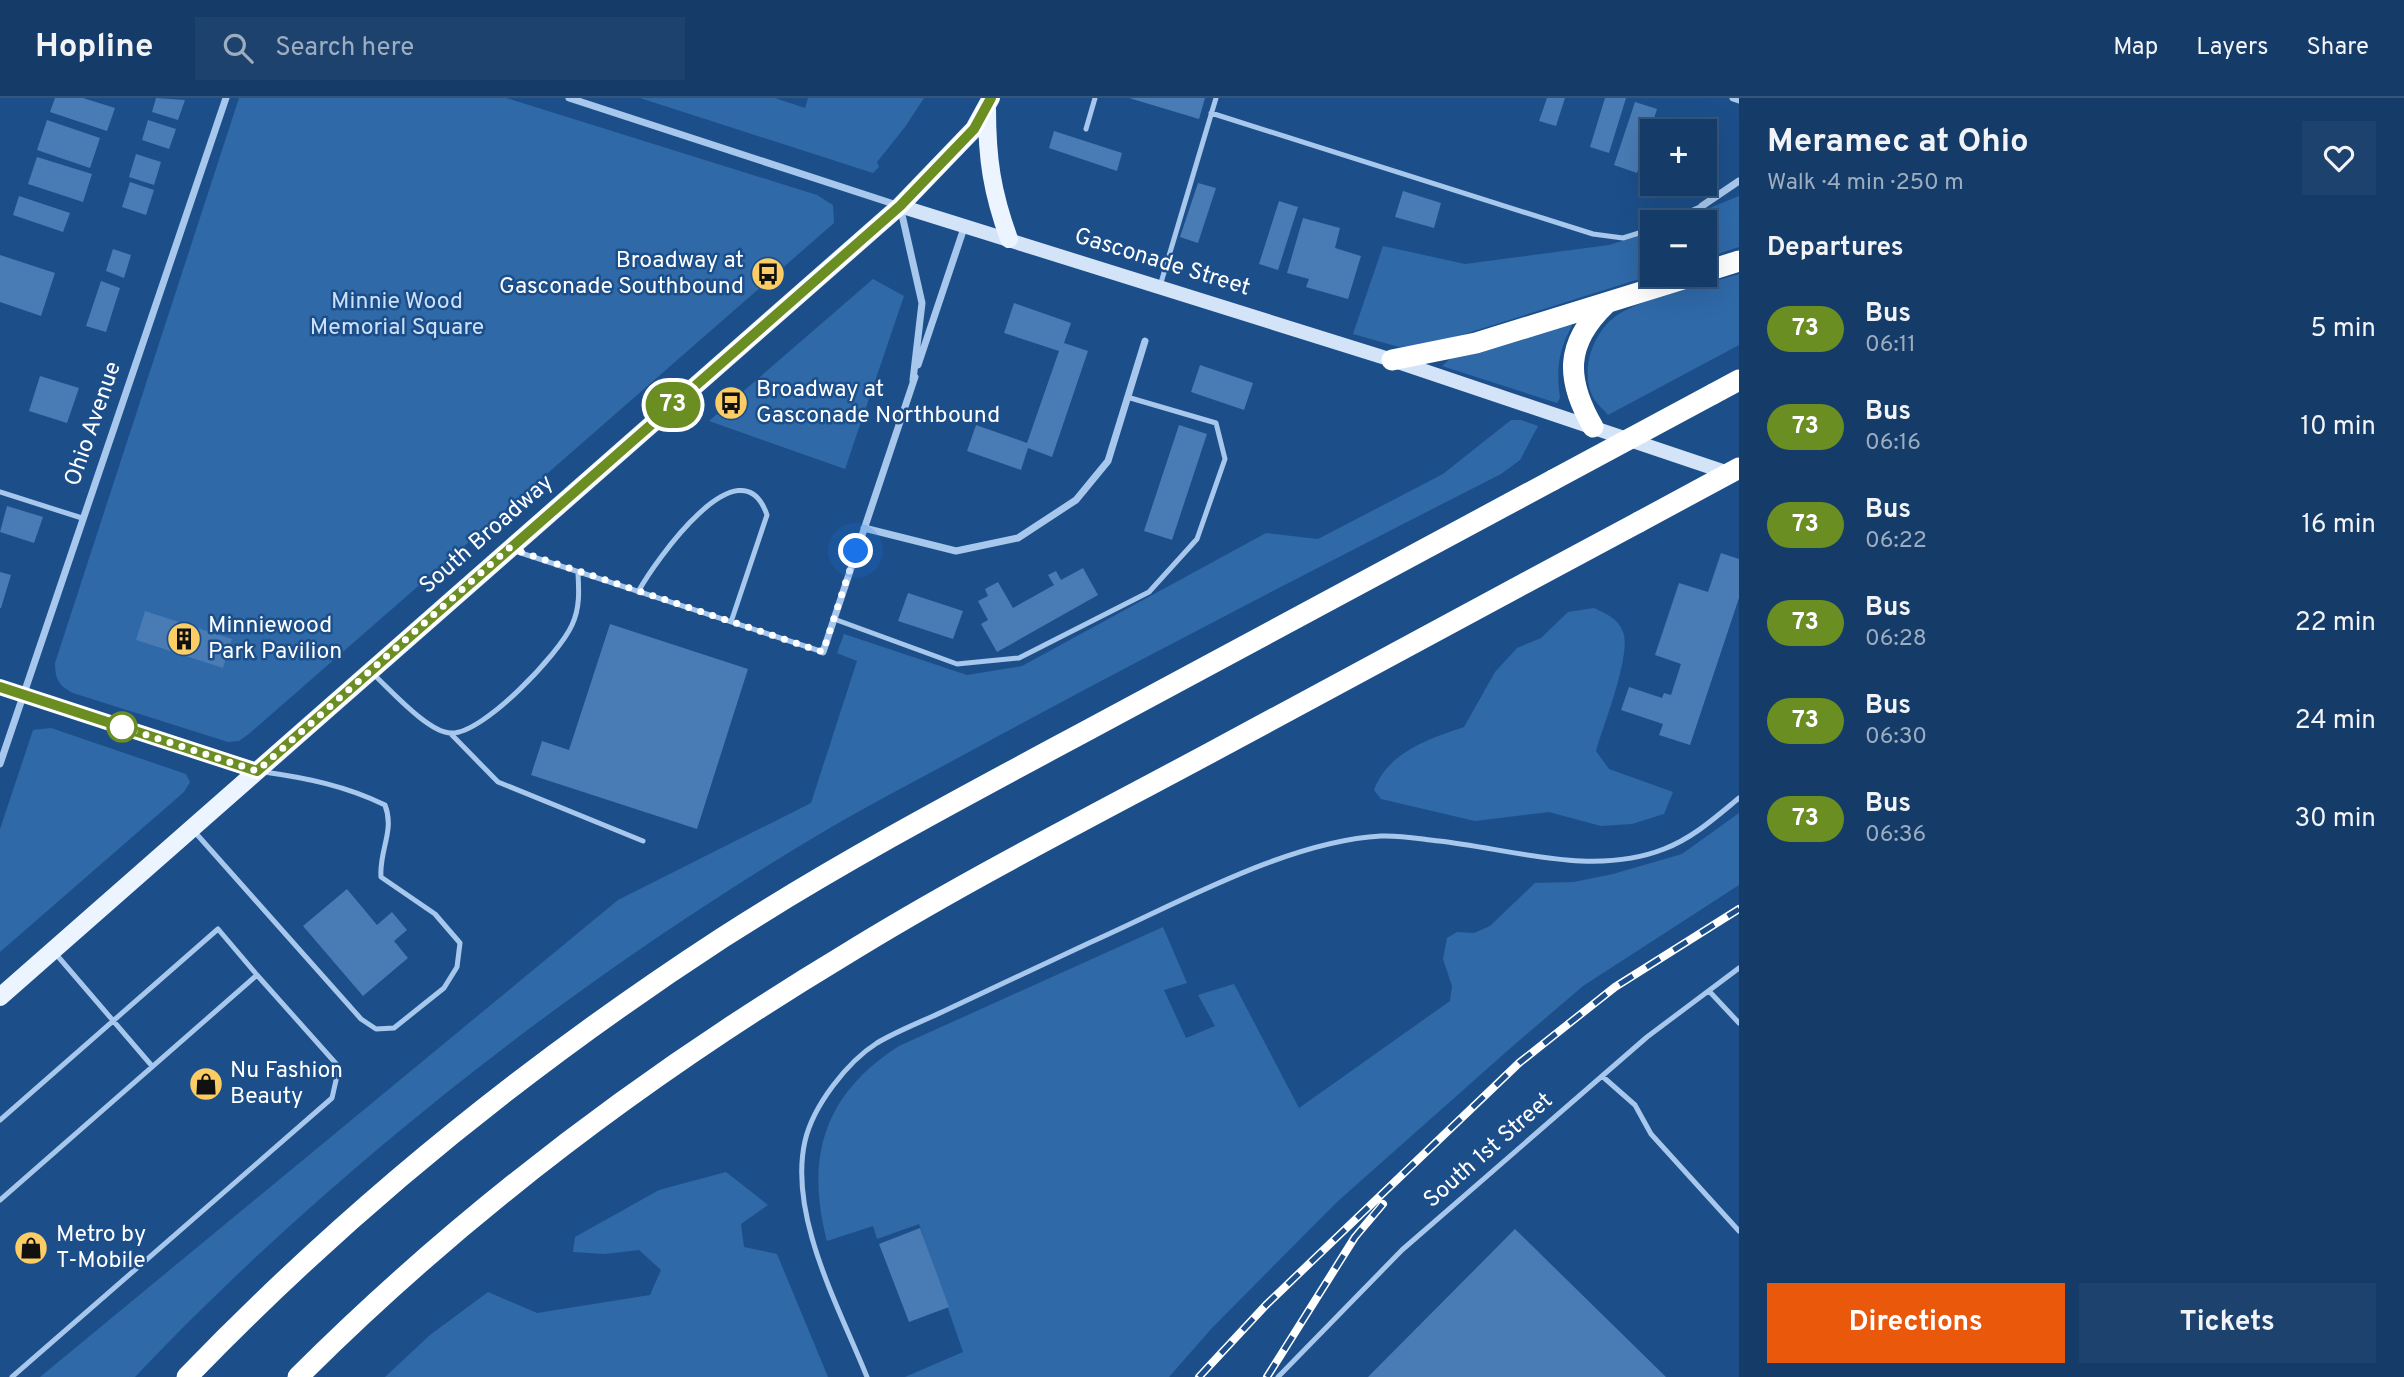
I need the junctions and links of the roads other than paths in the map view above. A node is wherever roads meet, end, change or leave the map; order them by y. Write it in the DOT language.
graph roads {
  1 [pos="226,98"];
  2 [pos="569,98"];
  3 [pos="1095,98"];
  4 [pos="1216,98"];
  5 [pos="1733,98"];
  6 [pos="1739,100"];
  7 [pos="989,103"];
  8 [pos="1211,113"];
  9 [pos="1086,129"];
  10 [pos="1739,181"];
  11 [pos="900,206"];
  12 [pos="1702,206"];
  13 [pos="1693,210"];
  14 [pos="965,225"];
  15 [pos="1640,233"];
  16 [pos="1009,239"];
  17 [pos="1739,261"];
  18 [pos="1717,268"];
  19 [pos="1159,286"];
  20 [pos="1658,287"];
  21 [pos="1607,303"];
  22 [pos="1145,341"];
  23 [pos="1392,360"];
  24 [pos="913,380"];
  25 [pos="1739,380"];
  26 [pos="1127,397"];
  27 [pos="1593,427"];
  28 [pos="1739,468"];
  29 [pos="1739,477"];
  30 [pos="0,492"];
  31 [pos="82,519"];
  32 [pos="864,528"];
  33 [pos="509,548"];
  34 [pos="578,573"];
  35 [pos="638,592"];
  36 [pos="834,619"];
  37 [pos="732,622"];
  38 [pos="823,652"];
  39 [pos="369,671"];
  40 [pos="0,687"];
  41 [pos="22,694"];
  42 [pos="450,734"];
  43 [pos="0,764"];
  44 [pos="257,771"];
  45 [pos="1739,798"];
  46 [pos="191,828"];
  47 [pos="643,841"];
  48 [pos="53,950"];
  49 [pos="1739,968"];
  50 [pos="257,975"];
  51 [pos="1709,991"];
  52 [pos="0,997"];
  53 [pos="113,1018"];
  54 [pos="1739,1023"];
  55 [pos="152,1066"];
  56 [pos="1602,1076"];
  57 [pos="0,1121"];
  58 [pos="0,1200"];
  59 [pos="1739,1231"];
  60 [pos="12,1377"];
  61 [pos="187,1377"];
  62 [pos="298,1377"];
  63 [pos="867,1377"];
  64 [pos="1278,1377"];
  1 -- 31 [label="street, Ohio Avenue"];
  2 -- 11 [label="street, Gasconade Street"];
  3 -- 9 [label="lane"];
  4 -- 8 [label="lane"];
  5 -- 6 [label="street"];
  7 -- 11 [label="main road, South Broadway"];
  7 -- 16 [label="main road"];
  8 -- 15 [label="lane"];
  8 -- 19 [label="lane"];
  10 -- 12 [label="street"];
  11 -- 14 [label="street, Gasconade Street"];
  11 -- 24 [label="street"];
  11 -- 33 [label="main road, South Broadway"];
  12 -- 13 [label="lane"];
  14 -- 16 [label="street, Gasconade Street"];
  14 -- 24 [label="street"];
  16 -- 19 [label="street, Gasconade Street"];
  17 -- 18 [label="highway"];
  19 -- 23 [label="street, Gasconade Street"];
  20 -- 21 [label="highway"];
  21 -- 23 [label="highway"];
  21 -- 27 [label="highway"];
  22 -- 26 [label="street"];
  23 -- 27 [label="street, Gasconade Street"];
  24 -- 32 [label="street"];
  25 -- 61 [label="highway, bridge"];
  26 -- 32 [label="street"];
  26 -- 36 [label="lane"];
  27 -- 29 [label="street, Gasconade Street"];
  28 -- 62 [label="highway, bridge"];
  30 -- 31 [label="lane"];
  31 -- 41 [label="street, Ohio Avenue"];
  32 -- 36 [label="street"];
  33 -- 34 [label="lane"];
  33 -- 39 [label="main road, South Broadway"];
  34 -- 35 [label="lane"];
  34 -- 42 [label="lane"];
  35 -- 37 [label="lane"];
  35 -- 37 [label="lane"];
  36 -- 38 [label="street"];
  37 -- 38 [label="lane"];
  39 -- 42 [label="lane"];
  39 -- 44 [label="main road, South Broadway"];
  40 -- 41 [label="street"];
  41 -- 43 [label="street, Ohio Avenue"];
  41 -- 44 [label="street"];
  42 -- 47 [label="lane"];
  44 -- 46 [label="main road, South Broadway"];
  44 -- 46 [label="lane"];
  45 -- 63 [label="lane"];
  46 -- 48 [label="main road, South Broadway"];
  48 -- 52 [label="main road, South Broadway"];
  48 -- 53 [label="lane"];
  49 -- 51 [label="lane, South 1st Street"];
  50 -- 53 [label="lane"];
  50 -- 55 [label="lane"];
  50 -- 60 [label="lane"];
  51 -- 54 [label="lane"];
  51 -- 56 [label="lane, South 1st Street"];
  53 -- 55 [label="lane"];
  53 -- 57 [label="lane"];
  55 -- 58 [label="lane"];
  56 -- 59 [label="lane"];
  56 -- 64 [label="lane, South 1st Street"];
}
